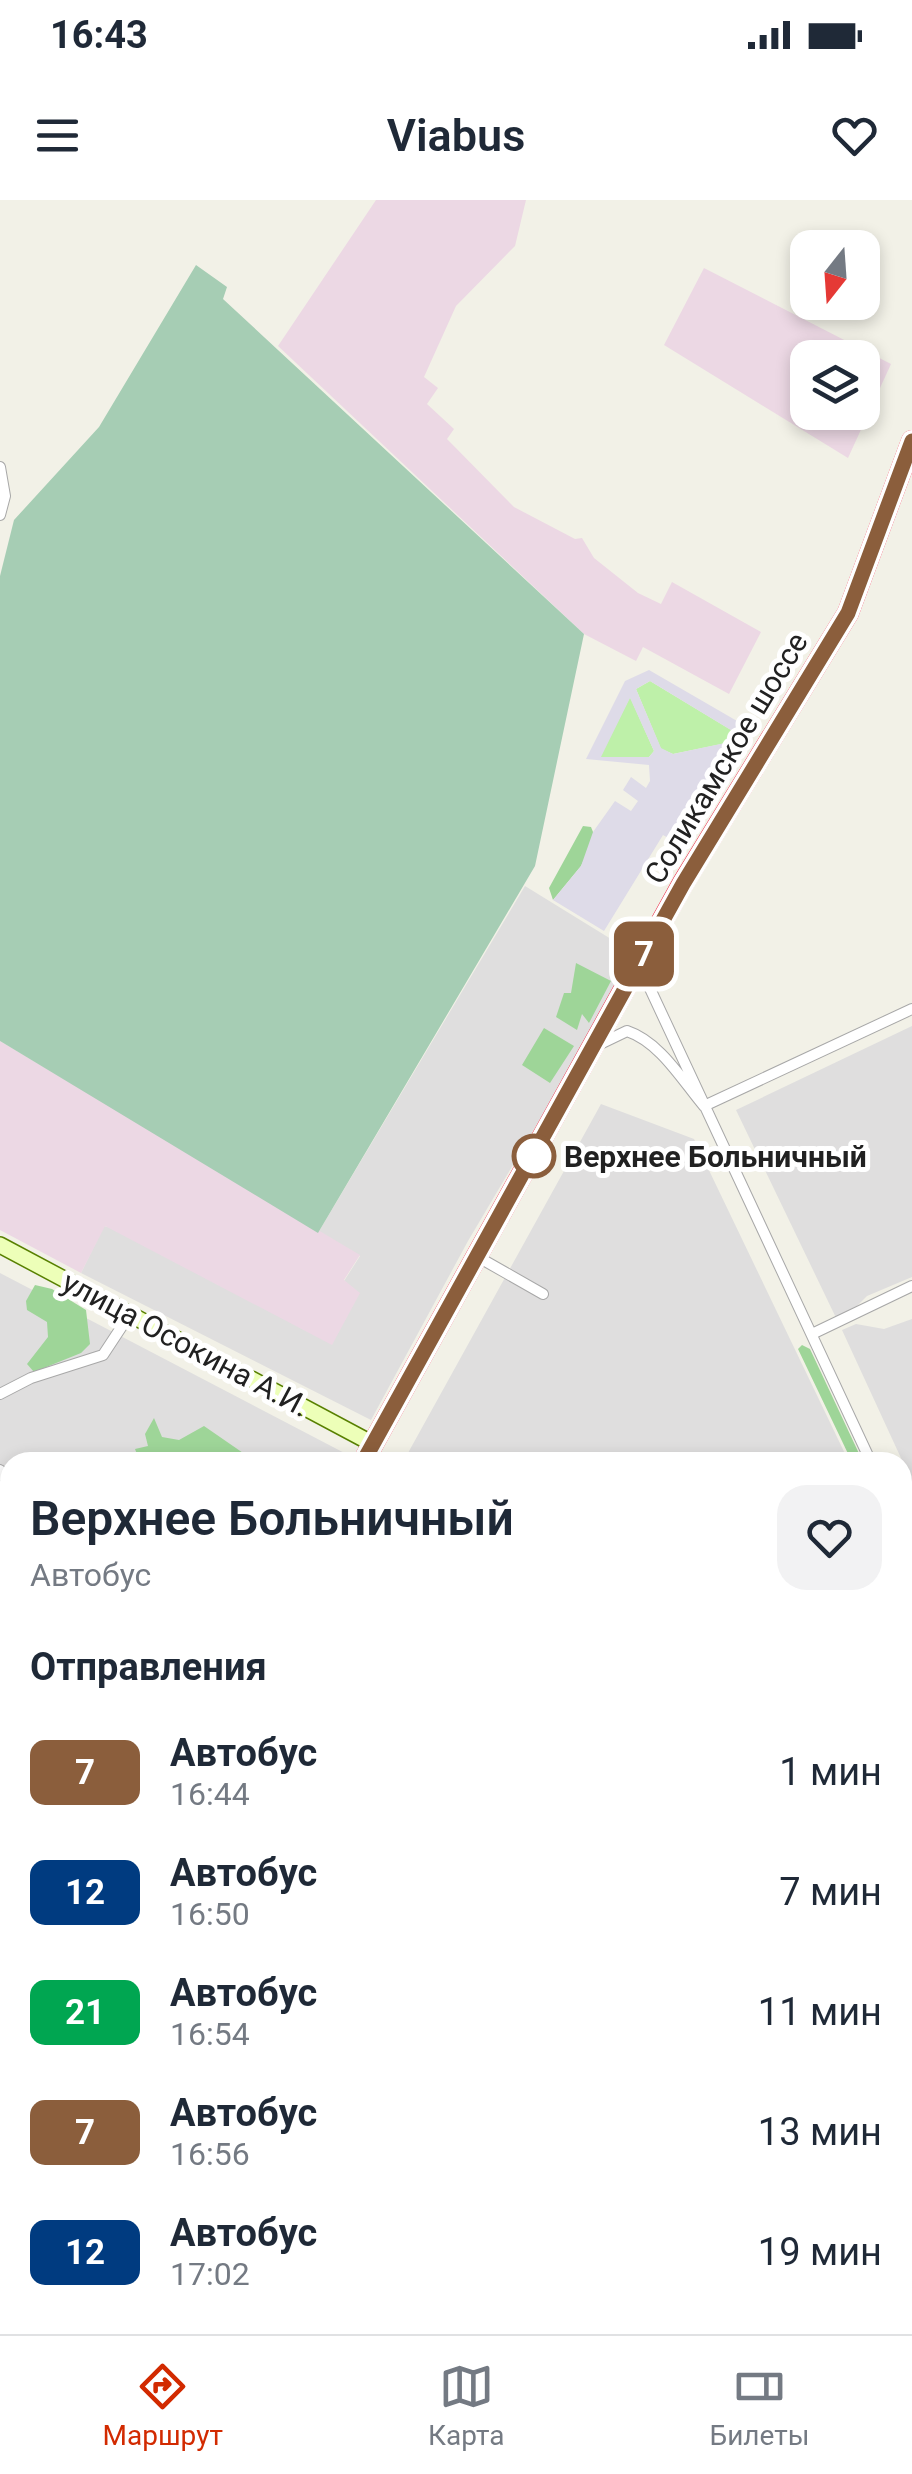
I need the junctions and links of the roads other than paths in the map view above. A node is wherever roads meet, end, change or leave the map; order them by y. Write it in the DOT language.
graph roads {
  1 [pos="912,441"];
  2 [pos="0,467"];
  3 [pos="0,515"];
  4 [pos="638,964"];
  5 [pos="912,1009"];
  6 [pos="588,1052"];
  7 [pos="704,1106"];
  8 [pos="0,1245"];
  9 [pos="478,1257"];
  10 [pos="912,1286"];
  11 [pos="543,1294"];
  12 [pos="130,1314"];
  13 [pos="812,1334"];
  14 [pos="0,1394"];
  15 [pos="366,1452"];
  16 [pos="369,1452"];
  17 [pos="866,1452"];
  1 -- 4 [label="highway, Соликамское шоссе"];
  2 -- 3 [label="street"];
  4 -- 6 [label="highway, Соликамское шоссе"];
  4 -- 7 [label="street"];
  5 -- 7 [label="street"];
  6 -- 7 [label="street"];
  6 -- 9 [label="highway, Соликамское шоссе"];
  7 -- 13 [label="street"];
  8 -- 12 [label="street, улица Осокина А.И."];
  9 -- 11 [label="street"];
  9 -- 16 [label="highway, Соликамское шоссе"];
  10 -- 13 [label="street"];
  12 -- 14 [label="street"];
  12 -- 15 [label="street, улица Осокина А.И."];
  13 -- 17 [label="street"];
}
